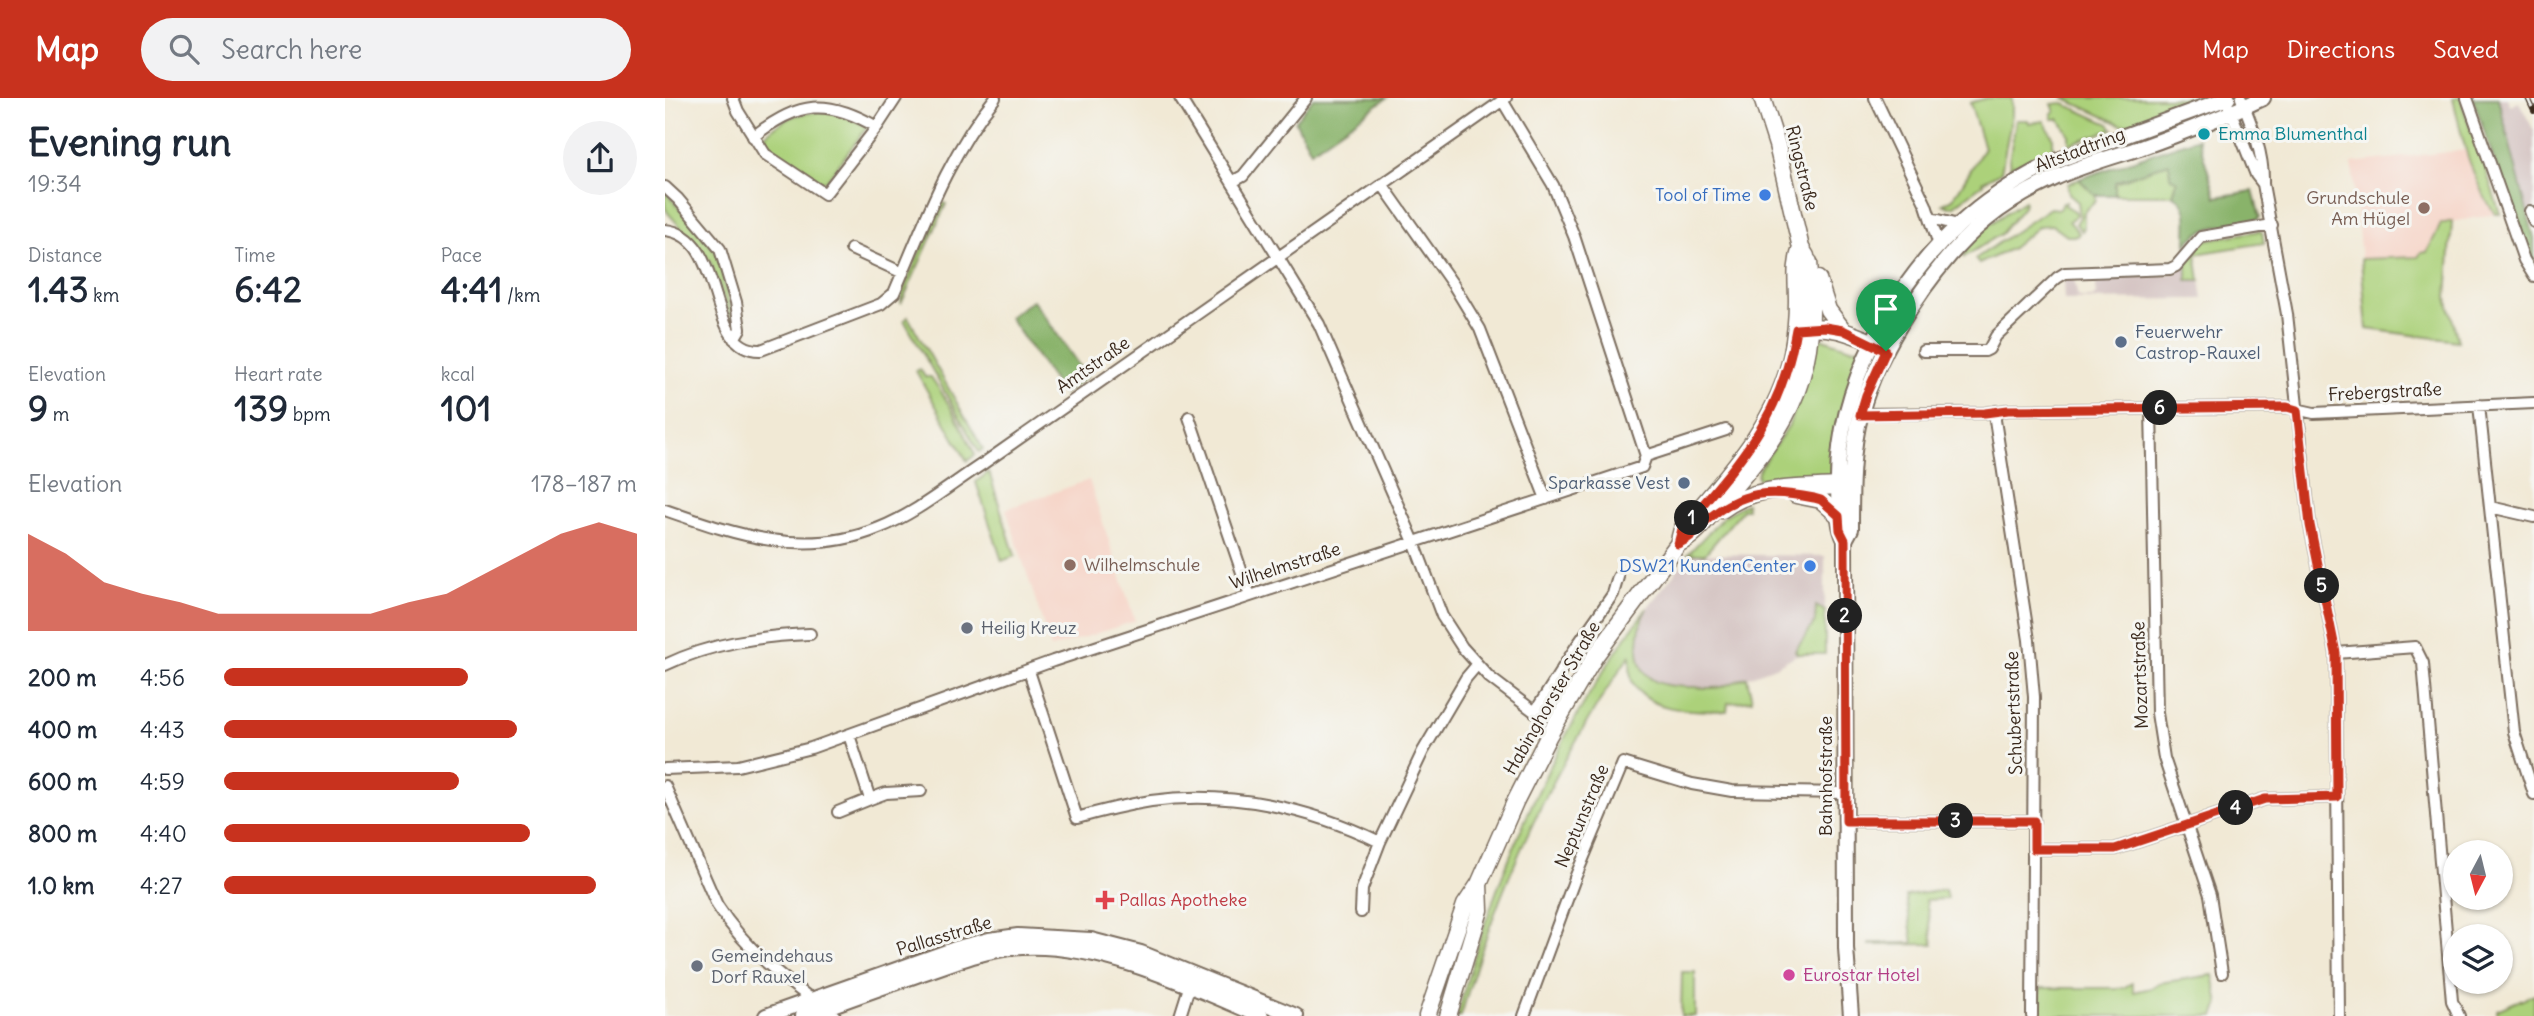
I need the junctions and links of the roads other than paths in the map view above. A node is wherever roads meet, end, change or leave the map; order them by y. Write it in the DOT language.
graph roads {
  1 [pos="733,98"];
  2 [pos="896,98"];
  3 [pos="995,98"];
  4 [pos="1180,98"];
  5 [pos="1306,98"];
  6 [pos="1762,98"];
  7 [pos="1875,98"];
  8 [pos="2226,98"];
  9 [pos="2263,98"];
  10 [pos="2467,98"];
  11 [pos="1504,99"];
  12 [pos="2239,106"];
  13 [pos="877,127"];
  14 [pos="753,137"];
  15 [pos="1232,181"];
  16 [pos="1382,184"];
  17 [pos="665,187"];
  18 [pos="2530,211"];
  19 [pos="1931,218"];
  20 [pos="2534,222"];
  21 [pos="1958,225"];
  22 [pos="2272,225"];
  23 [pos="665,230"];
  24 [pos="1939,246"];
  25 [pos="851,249"];
  26 [pos="1805,255"];
  27 [pos="1279,256"];
  28 [pos="903,272"];
  29 [pos="2534,276"];
  30 [pos="1804,328"];
  31 [pos="1843,330"];
  32 [pos="734,339"];
  33 [pos="1880,347"];
  34 [pos="1923,351"];
  35 [pos="2534,403"];
  36 [pos="2479,405"];
  37 [pos="2151,408"];
  38 [pos="2297,410"];
  39 [pos="1996,411"];
  40 [pos="1860,415"];
  41 [pos="1189,417"];
  42 [pos="1771,428"];
  43 [pos="1726,430"];
  44 [pos="1646,456"];
  45 [pos="1746,464"];
  46 [pos="1845,486"];
  47 [pos="1762,492"];
  48 [pos="1546,499"];
  49 [pos="2490,507"];
  50 [pos="665,510"];
  51 [pos="1839,516"];
  52 [pos="2534,517"];
  53 [pos="1708,519"];
  54 [pos="1845,540"];
  55 [pos="1413,542"];
  56 [pos="1678,544"];
  57 [pos="1618,577"];
  58 [pos="1250,596"];
  59 [pos="810,634"];
  60 [pos="2336,653"];
  61 [pos="665,665"];
  62 [pos="1477,665"];
  63 [pos="1029,671"];
  64 [pos="849,736"];
  65 [pos="2530,766"];
  66 [pos="665,769"];
  67 [pos="665,786"];
  68 [pos="921,791"];
  69 [pos="1846,793"];
  70 [pos="2534,794"];
  71 [pos="2337,797"];
  72 [pos="870,799"];
  73 [pos="838,812"];
  74 [pos="1846,821"];
  75 [pos="2034,821"];
  76 [pos="2185,825"];
  77 [pos="1380,842"];
  78 [pos="2034,849"];
  79 [pos="1479,884"];
  80 [pos="1361,912"];
  81 [pos="2222,973"];
  82 [pos="1191,981"];
  83 [pos="823,1008"];
  84 [pos="1849,1014"];
  85 [pos="766,1016"];
  86 [pos="803,1016"];
  87 [pos="1180,1016"];
  88 [pos="1261,1016"];
  89 [pos="1296,1016"];
  90 [pos="1427,1016"];
  91 [pos="1448,1016"];
  92 [pos="1524,1016"];
  93 [pos="2032,1016"];
  94 [pos="2339,1016"];
  95 [pos="2459,1016"];
  1 -- 14 [label="street"];
  2 -- 13 [label="street"];
  3 -- 28 [label="street"];
  4 -- 15 [label="street"];
  5 -- 15 [label="street"];
  6 -- 26 [label="main road, Ringstraße"];
  7 -- 19 [label="street"];
  8 -- 12 [label="street, Altstadtring"];
  8 -- 21 [label="main road, Altstadtring"];
  9 -- 12 [label="main road, Altstadtring"];
  10 -- 29 [label="street"];
  11 -- 16 [label="street, Amtstraße"];
  11 -- 44 [label="street"];
  12 -- 22 [label="street"];
  12 -- 33 [label="main road, Altstadtring"];
  13 -- 14 [label="street"];
  13 -- 14 [label="street"];
  15 -- 27 [label="street"];
  16 -- 27 [label="street, Amtstraße"];
  16 -- 48 [label="street"];
  17 -- 32 [label="street"];
  18 -- 20 [label="street"];
  19 -- 21 [label="street"];
  19 -- 24 [label="street"];
  21 -- 24 [label="main road, Altstadtring"];
  22 -- 34 [label="street"];
  22 -- 38 [label="street"];
  23 -- 32 [label="street"];
  24 -- 33 [label="main road, Altstadtring"];
  25 -- 28 [label="street"];
  26 -- 30 [label="main road, Ringstraße"];
  26 -- 31 [label="main road"];
  27 -- 50 [label="street, Amtstraße"];
  27 -- 55 [label="street"];
  28 -- 32 [label="street"];
  30 -- 31 [label="main road"];
  30 -- 42 [label="main road, Ringstraße"];
  31 -- 33 [label="main road"];
  33 -- 40 [label="main road, Bahnhofstraße"];
  33 -- 46 [label="main road, Bahnhofstraße"];
  35 -- 36 [label="street, Frebergstraße"];
  36 -- 38 [label="street, Frebergstraße"];
  36 -- 49 [label="street"];
  37 -- 38 [label="street, Frebergstraße"];
  37 -- 39 [label="street, Frebergstraße"];
  37 -- 76 [label="street, Mozartstraße"];
  38 -- 60 [label="street"];
  39 -- 40 [label="street, Frebergstraße"];
  39 -- 75 [label="street, Schubertstraße"];
  40 -- 46 [label="main road, Bahnhofstraße"];
  41 -- 58 [label="street"];
  42 -- 45 [label="main road, Habinghorster Straße"];
  43 -- 44 [label="street, Wilhelmstraße"];
  44 -- 48 [label="street, Wilhelmstraße"];
  45 -- 47 [label="main road"];
  45 -- 53 [label="main road, Habinghorster Straße"];
  45 -- 56 [label="main road, Habinghorster Straße"];
  46 -- 47 [label="main road"];
  46 -- 51 [label="main road, Bahnhofstraße"];
  46 -- 54 [label="main road, Bahnhofstraße"];
  47 -- 51 [label="main road"];
  47 -- 53 [label="main road"];
  48 -- 55 [label="street, Wilhelmstraße"];
  49 -- 52 [label="street"];
  49 -- 65 [label="street"];
  51 -- 54 [label="main road, Bahnhofstraße"];
  53 -- 56 [label="main road, Habinghorster Straße"];
  54 -- 69 [label="main road, Bahnhofstraße"];
  55 -- 58 [label="street, Wilhelmstraße"];
  55 -- 62 [label="street"];
  56 -- 79 [label="main road, Habinghorster Straße"];
  57 -- 62 [label="street, Habinghorster Straße"];
  58 -- 63 [label="street, Wilhelmstraße"];
  59 -- 61 [label="street"];
  60 -- 71 [label="street"];
  60 -- 95 [label="street"];
  62 -- 77 [label="street"];
  63 -- 64 [label="street, Wilhelmstraße"];
  63 -- 77 [label="street"];
  64 -- 66 [label="street, Wilhelmstraße"];
  64 -- 72 [label="street"];
  65 -- 70 [label="street"];
  67 -- 83 [label="street"];
  68 -- 72 [label="street"];
  69 -- 74 [label="main road, Bahnhofstraße"];
  69 -- 92 [label="street, Neptunstraße"];
  71 -- 76 [label="street"];
  71 -- 94 [label="street"];
  72 -- 73 [label="street"];
  74 -- 75 [label="street"];
  74 -- 84 [label="main road, Bahnhofstraße"];
  75 -- 78 [label="street, Schubertstraße"];
  76 -- 78 [label="street"];
  76 -- 81 [label="street, Mozartstraße"];
  77 -- 80 [label="street"];
  78 -- 93 [label="street, Schubertstraße"];
  79 -- 90 [label="main road, Habinghorster Straße"];
  79 -- 91 [label="main road, Habinghorster Straße"];
  82 -- 83 [label="main road, Pallasstraße"];
  82 -- 87 [label="street"];
  82 -- 88 [label="main road, Pallasstraße"];
  82 -- 89 [label="main road, Pallasstraße"];
  83 -- 85 [label="main road, Pallasstraße"];
  83 -- 86 [label="main road, Pallasstraße"];
}
